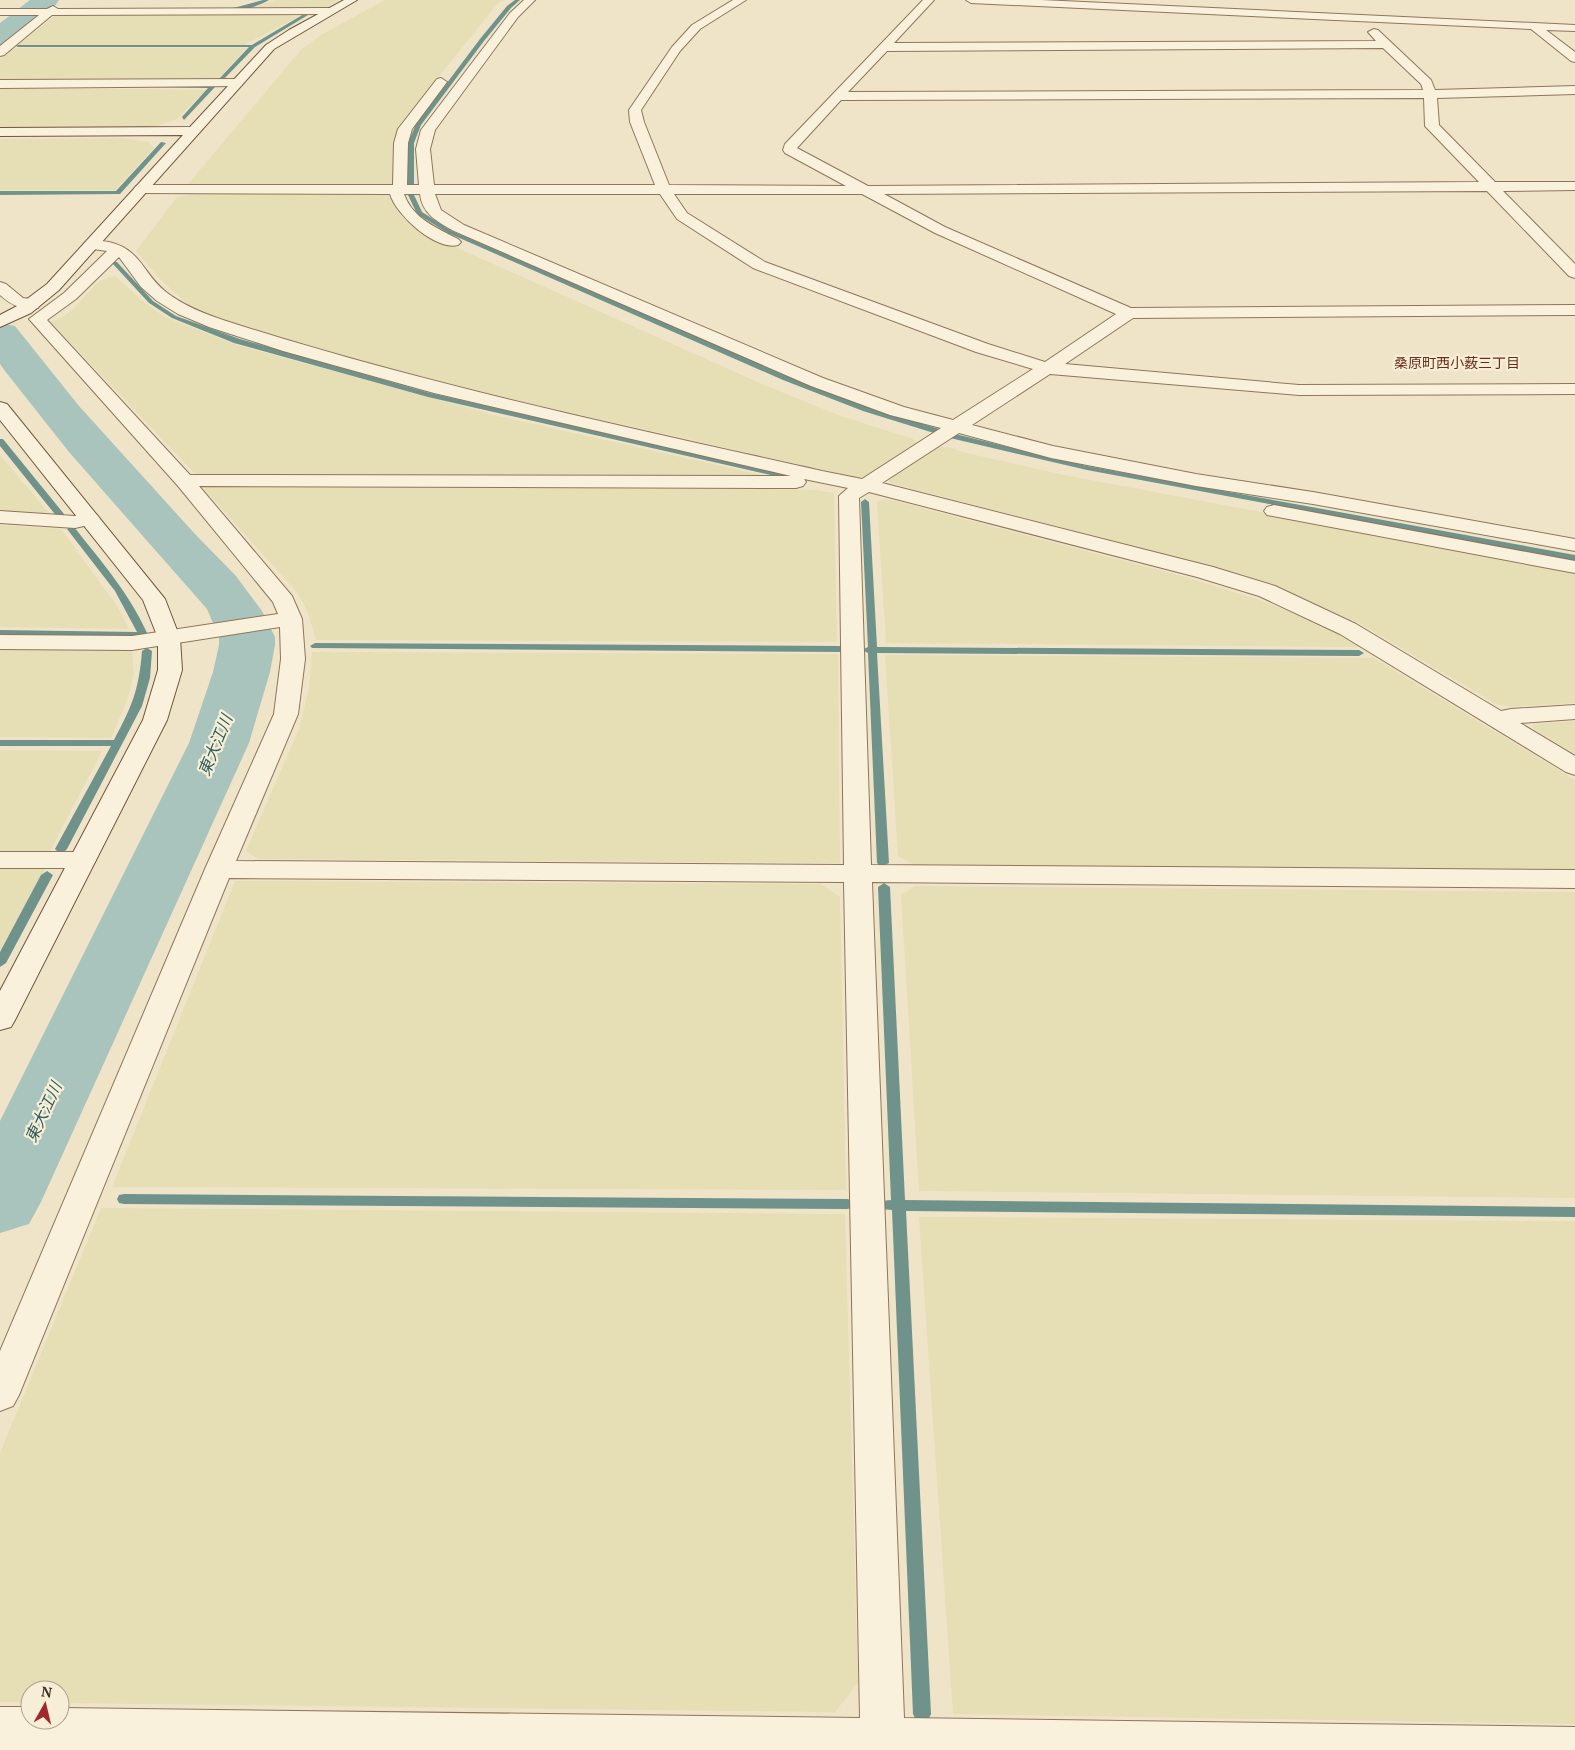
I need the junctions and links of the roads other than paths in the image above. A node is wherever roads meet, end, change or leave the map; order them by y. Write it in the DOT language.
graph roads {
  1 [pos="28,0"];
  2 [pos="64,0"];
  3 [pos="352,0"];
  4 [pos="530,0"];
  5 [pos="742,0"];
  6 [pos="929,0"];
  7 [pos="971,0"];
  8 [pos="1004,1"];
  9 [pos="1374,6"];
  10 [pos="0,12"];
  11 [pos="16,12"];
  12 [pos="46,12"];
  13 [pos="330,12"];
  14 [pos="1361,18"];
  15 [pos="0,22"];
  16 [pos="1534,26"];
  17 [pos="1575,28"];
  18 [pos="1387,44"];
  19 [pos="886,47"];
  20 [pos="0,52"];
  21 [pos="1575,58"];
  22 [pos="446,75"];
  23 [pos="238,83"];
  24 [pos="0,84"];
  25 [pos="1575,90"];
  26 [pos="1430,94"];
  27 [pos="839,96"];
  28 [pos="0,132"];
  29 [pos="194,132"];
  30 [pos="1490,186"];
  31 [pos="1575,186"];
  32 [pos="141,189"];
  33 [pos="400,190"];
  34 [pos="425,190"];
  35 [pos="664,190"];
  36 [pos="865,190"];
  37 [pos="91,245"];
  38 [pos="118,249"];
  39 [pos="1575,273"];
  40 [pos="0,288"];
  41 [pos="28,307"];
  42 [pos="1575,310"];
  43 [pos="1129,313"];
  44 [pos="0,322"];
  45 [pos="697,350"];
  46 [pos="1046,368"];
  47 [pos="1575,389"];
  48 [pos="796,392"];
  49 [pos="824,403"];
  50 [pos="0,408"];
  51 [pos="860,416"];
  52 [pos="944,433"];
  53 [pos="822,477"];
  54 [pos="184,482"];
  55 [pos="866,485"];
  56 [pos="0,517"];
  57 [pos="90,519"];
  58 [pos="1575,546"];
  59 [pos="1575,566"];
  60 [pos="284,620"];
  61 [pos="180,637"];
  62 [pos="0,642"];
  63 [pos="1575,712"];
  64 [pos="1500,721"];
  65 [pos="1575,767"];
  66 [pos="0,860"];
  67 [pos="82,860"];
  68 [pos="219,869"];
  69 [pos="858,874"];
  70 [pos="1575,879"];
  71 [pos="0,1020"];
  72 [pos="0,1395"];
  73 [pos="0,1729"];
  74 [pos="883,1745"];
  75 [pos="1575,1749"];
  1 -- 11 [label="street"];
  2 -- 12 [label="street"];
  3 -- 13 [label="street"];
  4 -- 34 [label="street"];
  5 -- 35 [label="street"];
  6 -- 19 [label="street"];
  7 -- 8 [label="street"];
  8 -- 14 [label="street"];
  9 -- 14 [label="street"];
  10 -- 11 [label="street"];
  11 -- 12 [label="street"];
  11 -- 15 [label="street"];
  12 -- 13 [label="street"];
  12 -- 20 [label="street"];
  13 -- 23 [label="street"];
  14 -- 16 [label="street"];
  14 -- 18 [label="street"];
  16 -- 17 [label="street"];
  16 -- 21 [label="street"];
  18 -- 19 [label="street"];
  18 -- 26 [label="street"];
  19 -- 27 [label="street"];
  22 -- 33 [label="street"];
  23 -- 24 [label="street"];
  23 -- 29 [label="street"];
  25 -- 26 [label="street"];
  26 -- 27 [label="street"];
  26 -- 30 [label="street"];
  27 -- 36 [label="street"];
  28 -- 29 [label="street"];
  29 -- 32 [label="street"];
  30 -- 31 [label="street"];
  30 -- 36 [label="street"];
  30 -- 39 [label="street"];
  32 -- 33 [label="street"];
  32 -- 37 [label="street"];
  33 -- 34 [label="street"];
  33 -- 45 [label="street"];
  34 -- 35 [label="street"];
  34 -- 52 [label="street"];
  35 -- 36 [label="street"];
  35 -- 46 [label="street"];
  36 -- 43 [label="street"];
  37 -- 38 [label="street"];
  37 -- 41 [label="street"];
  38 -- 53 [label="street"];
  38 -- 54 [label="street"];
  40 -- 41 [label="street"];
  41 -- 44 [label="street"];
  42 -- 43 [label="street"];
  43 -- 46 [label="street"];
  46 -- 47 [label="street"];
  46 -- 52 [label="street"];
  48 -- 49 [label="street"];
  50 -- 57 [label="street"];
  51 -- 52 [label="street"];
  52 -- 55 [label="street"];
  52 -- 58 [label="street"];
  52 -- 59 [label="street"];
  53 -- 54 [label="street"];
  53 -- 55 [label="street"];
  54 -- 60 [label="street"];
  55 -- 64 [label="street"];
  55 -- 69 [label="street"];
  56 -- 57 [label="street"];
  57 -- 61 [label="street"];
  60 -- 61 [label="street"];
  60 -- 68 [label="street"];
  61 -- 62 [label="street"];
  61 -- 67 [label="street"];
  63 -- 64 [label="street"];
  64 -- 65 [label="street"];
  66 -- 67 [label="street"];
  67 -- 71 [label="street"];
  68 -- 69 [label="street"];
  68 -- 72 [label="street"];
  69 -- 70 [label="street"];
  69 -- 74 [label="street"];
  73 -- 74 [label="street"];
  74 -- 75 [label="street"];
}
